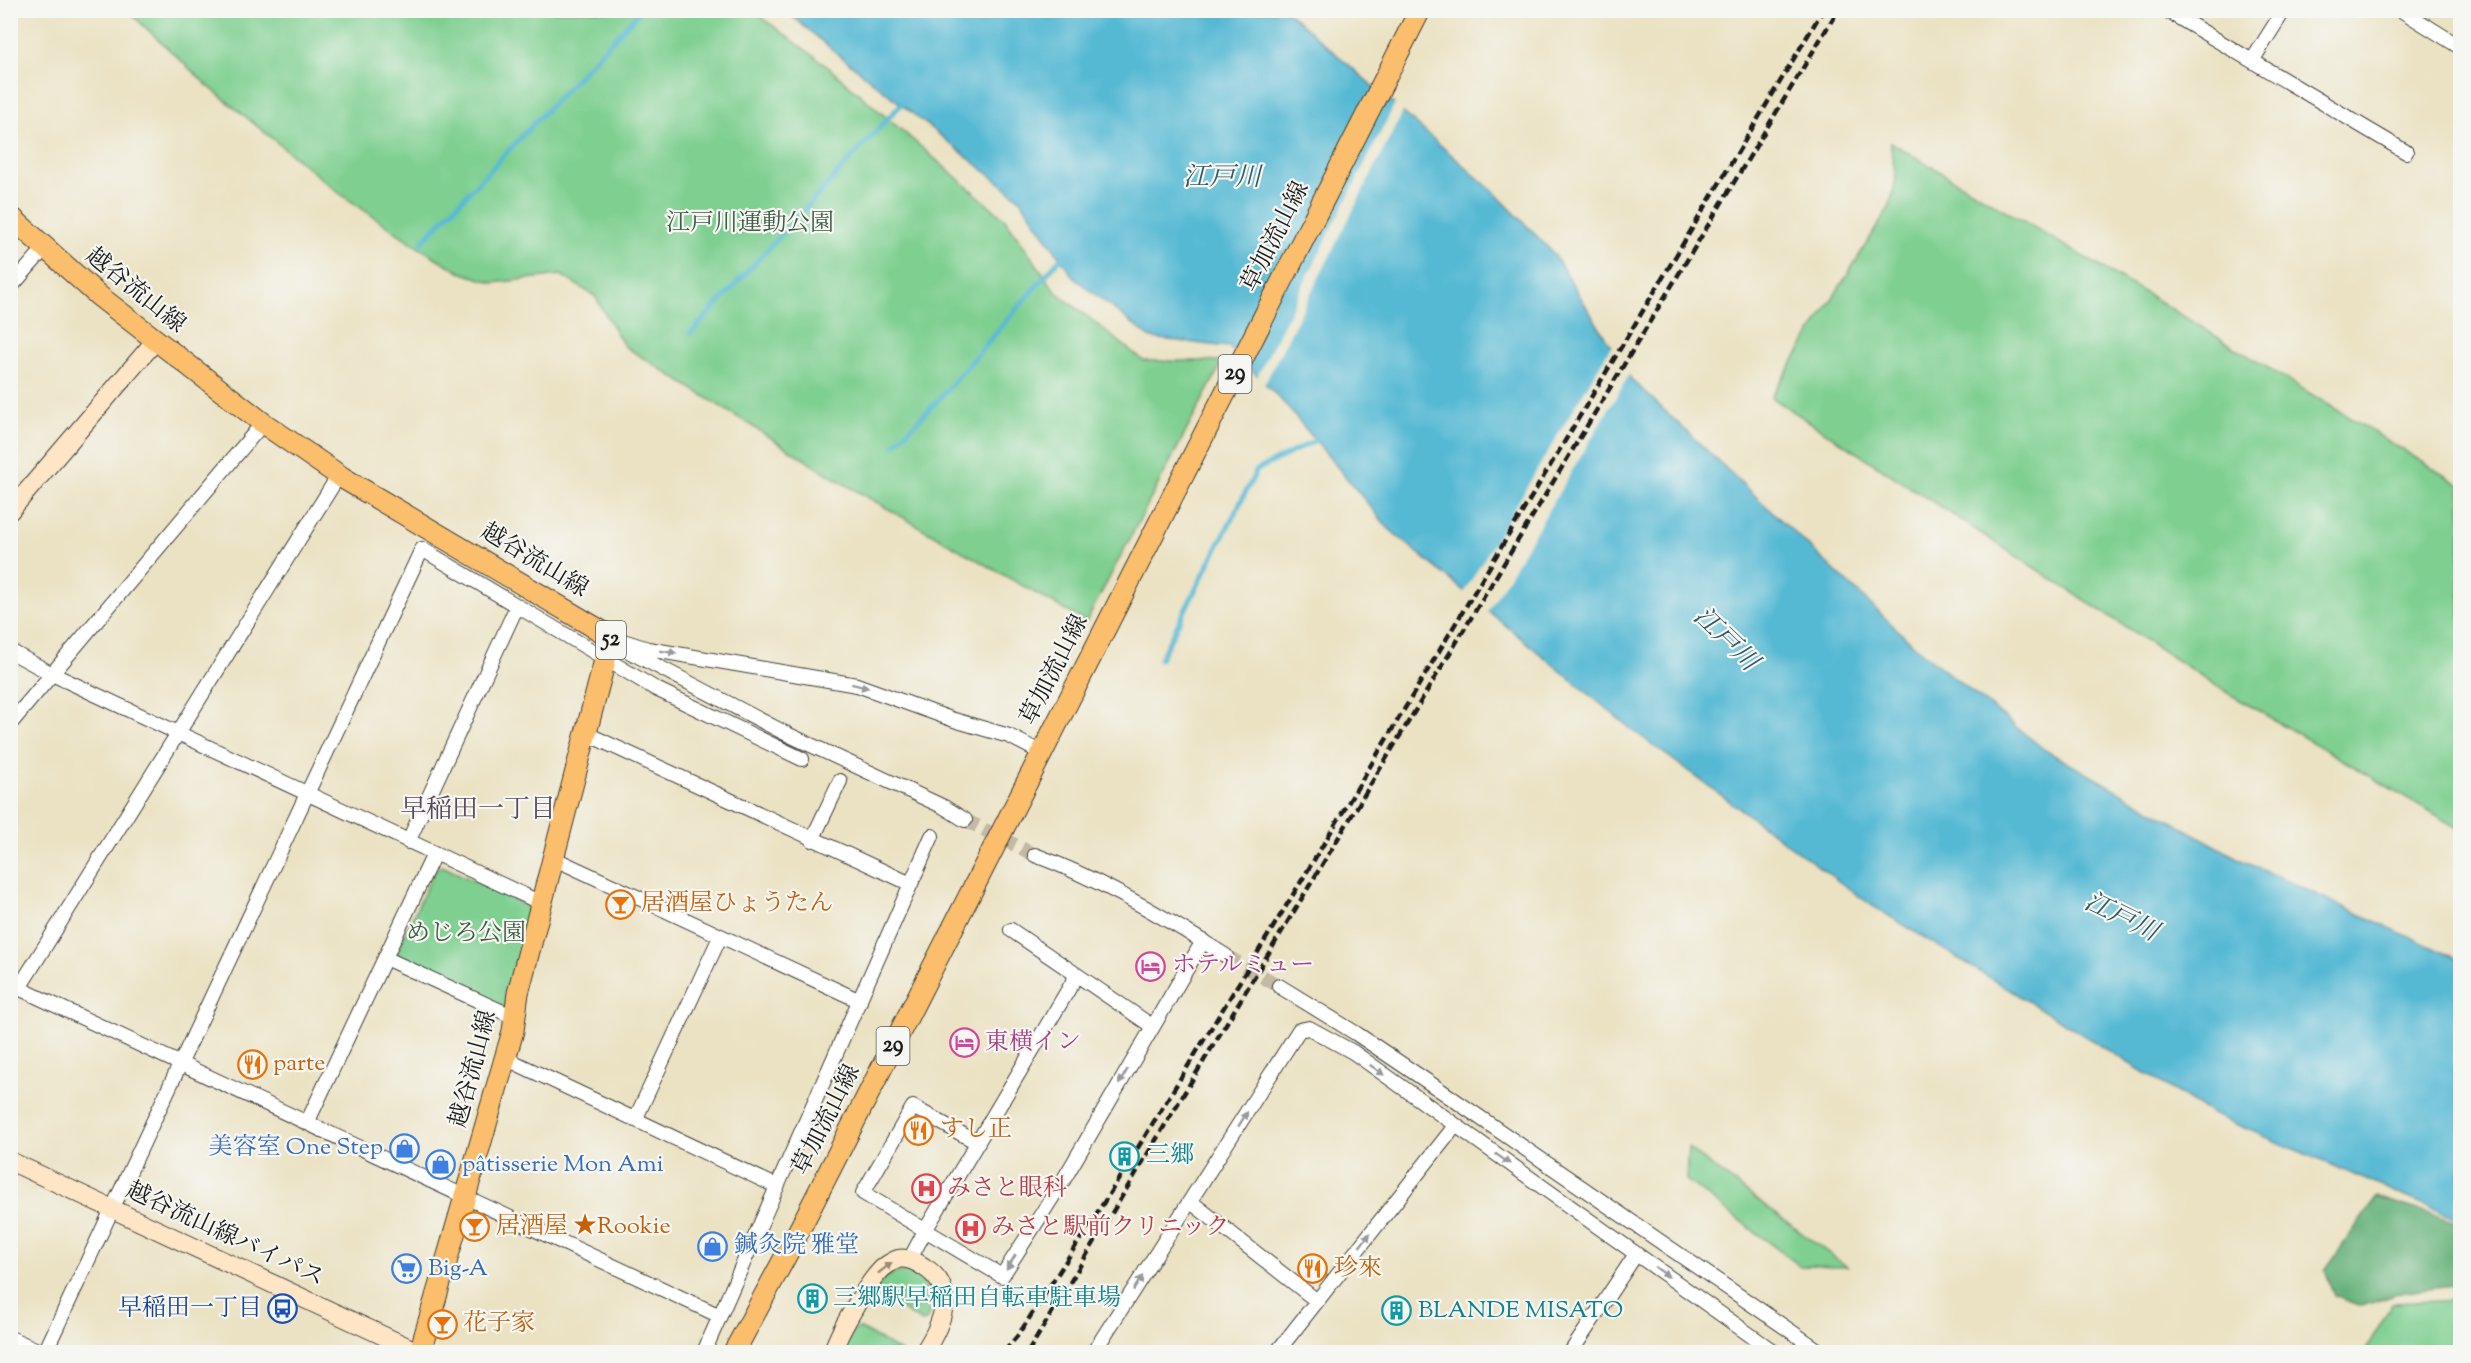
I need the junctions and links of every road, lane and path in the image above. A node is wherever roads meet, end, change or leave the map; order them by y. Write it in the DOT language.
graph roads {
  1 [pos="1420,10"];
  2 [pos="2166,10"];
  3 [pos="2284,10"];
  4 [pos="2401,10"];
  5 [pos="2460,47"];
  6 [pos="2252,61"];
  7 [pos="2406,152"];
  8 [pos="10,216"];
  9 [pos="44,249"];
  10 [pos="10,288"];
  11 [pos="156,340"];
  12 [pos="263,423"];
  13 [pos="339,475"];
  14 [pos="10,510"];
  15 [pos="517,606"];
  16 [pos="609,646"];
  17 [pos="10,651"];
  18 [pos="52,674"];
  19 [pos="10,724"];
  20 [pos="585,733"];
  21 [pos="178,734"];
  22 [pos="1046,745"];
  23 [pos="802,759"];
  24 [pos="840,781"];
  25 [pos="306,794"];
  26 [pos="965,820"];
  27 [pos="932,836"];
  28 [pos="812,840"];
  29 [pos="408,842"];
  30 [pos="434,854"];
  31 [pos="1035,855"];
  32 [pos="553,858"];
  33 [pos="911,884"];
  34 [pos="541,903"];
  35 [pos="1011,930"];
  36 [pos="720,937"];
  37 [pos="1203,941"];
  38 [pos="1226,956"];
  39 [pos="385,958"];
  40 [pos="1077,975"];
  41 [pos="15,986"];
  42 [pos="1279,986"];
  43 [pos="860,1001"];
  44 [pos="516,1018"];
  45 [pos="1152,1026"];
  46 [pos="505,1058"];
  47 [pos="180,1063"];
  48 [pos="635,1120"];
  49 [pos="307,1123"];
  50 [pos="1455,1126"];
  51 [pos="978,1143"];
  52 [pos="10,1161"];
  53 [pos="776,1186"];
  54 [pos="465,1197"];
  55 [pos="1191,1202"];
  56 [pos="112,1209"];
  57 [pos="926,1230"];
  58 [pos="1636,1254"];
  59 [pos="910,1259"];
  60 [pos="1317,1301"];
  61 [pos="720,1316"];
  62 [pos="10,1338"];
  63 [pos="1095,1350"];
  64 [pos="43,1353"];
  65 [pos="419,1353"];
  66 [pos="704,1353"];
  67 [pos="734,1353"];
  68 [pos="833,1353"];
  69 [pos="924,1353"];
  70 [pos="1277,1353"];
  71 [pos="1571,1353"];
  72 [pos="1774,1353"];
  73 [pos="1821,1353"];
  1 -- 22 [label="main road, 草加流山線 / 29"];
  2 -- 6 [label="street"];
  3 -- 6 [label="street"];
  4 -- 5 [label="street"];
  6 -- 7 [label="street"];
  8 -- 9 [label="main road, 越谷流山線 / 52"];
  9 -- 10 [label="street"];
  9 -- 11 [label="main road, 越谷流山線 / 52"];
  11 -- 12 [label="main road, 越谷流山線 / 52"];
  11 -- 14 [label="street"];
  12 -- 13 [label="main road, 越谷流山線 / 52"];
  12 -- 18 [label="street"];
  13 -- 16 [label="main road, 越谷流山線 / 52"];
  13 -- 21 [label="street"];
  15 -- 16 [label="street"];
  15 -- 25 [label="street"];
  15 -- 29 [label="street"];
  16 -- 20 [label="main road, 越谷流山線 / 52"];
  16 -- 22 [label="street, one-way"];
  16 -- 23 [label="street"];
  16 -- 26 [label="street"];
  17 -- 18 [label="street"];
  18 -- 19 [label="street"];
  18 -- 21 [label="street"];
  20 -- 28 [label="street"];
  20 -- 32 [label="main road, 越谷流山線 / 52"];
  21 -- 25 [label="street"];
  21 -- 41 [label="street"];
  22 -- 67 [label="main road, 草加流山線 / 29"];
  24 -- 28 [label="street"];
  25 -- 29 [label="street"];
  25 -- 47 [label="street"];
  27 -- 33 [label="street"];
  28 -- 33 [label="street"];
  29 -- 30 [label="street"];
  30 -- 34 [label="street"];
  30 -- 39 [label="street"];
  31 -- 37 [label="street"];
  32 -- 34 [label="main road, 越谷流山線 / 52"];
  32 -- 36 [label="street"];
  33 -- 43 [label="street"];
  34 -- 44 [label="main road, 越谷流山線 / 52"];
  35 -- 40 [label="street"];
  36 -- 43 [label="street"];
  36 -- 48 [label="street"];
  37 -- 38 [label="street"];
  37 -- 45 [label="street"];
  39 -- 44 [label="street"];
  39 -- 49 [label="street"];
  40 -- 45 [label="street"];
  40 -- 51 [label="street"];
  41 -- 47 [label="street"];
  42 -- 73 [label="street"];
  43 -- 53 [label="street"];
  44 -- 46 [label="main road, 越谷流山線 / 52"];
  45 -- 57 [label="street, one-way"];
  46 -- 48 [label="street"];
  46 -- 54 [label="main road, 越谷流山線 / 52"];
  47 -- 49 [label="street"];
  47 -- 56 [label="street"];
  48 -- 53 [label="street"];
  49 -- 54 [label="street"];
  55 -- 50 [label="street, one-way"];
  50 -- 58 [label="street, one-way"];
  60 -- 50 [label="street, one-way"];
  51 -- 57 [label="street"];
  51 -- 57 [label="street"];
  52 -- 56 [label="street, 越谷流山線バイパス"];
  53 -- 61 [label="street"];
  54 -- 61 [label="street"];
  54 -- 65 [label="main road, 越谷流山線 / 52"];
  55 -- 60 [label="street"];
  63 -- 55 [label="street, one-way"];
  56 -- 64 [label="street"];
  56 -- 65 [label="street, 越谷流山線バイパス"];
  57 -- 59 [label="street"];
  58 -- 71 [label="street"];
  58 -- 72 [label="street, one-way"];
  68 -- 59 [label="street, one-way"];
  59 -- 69 [label="street"];
  60 -- 70 [label="street"];
  61 -- 66 [label="street"];
  62 -- 64 [label="street"];
}
